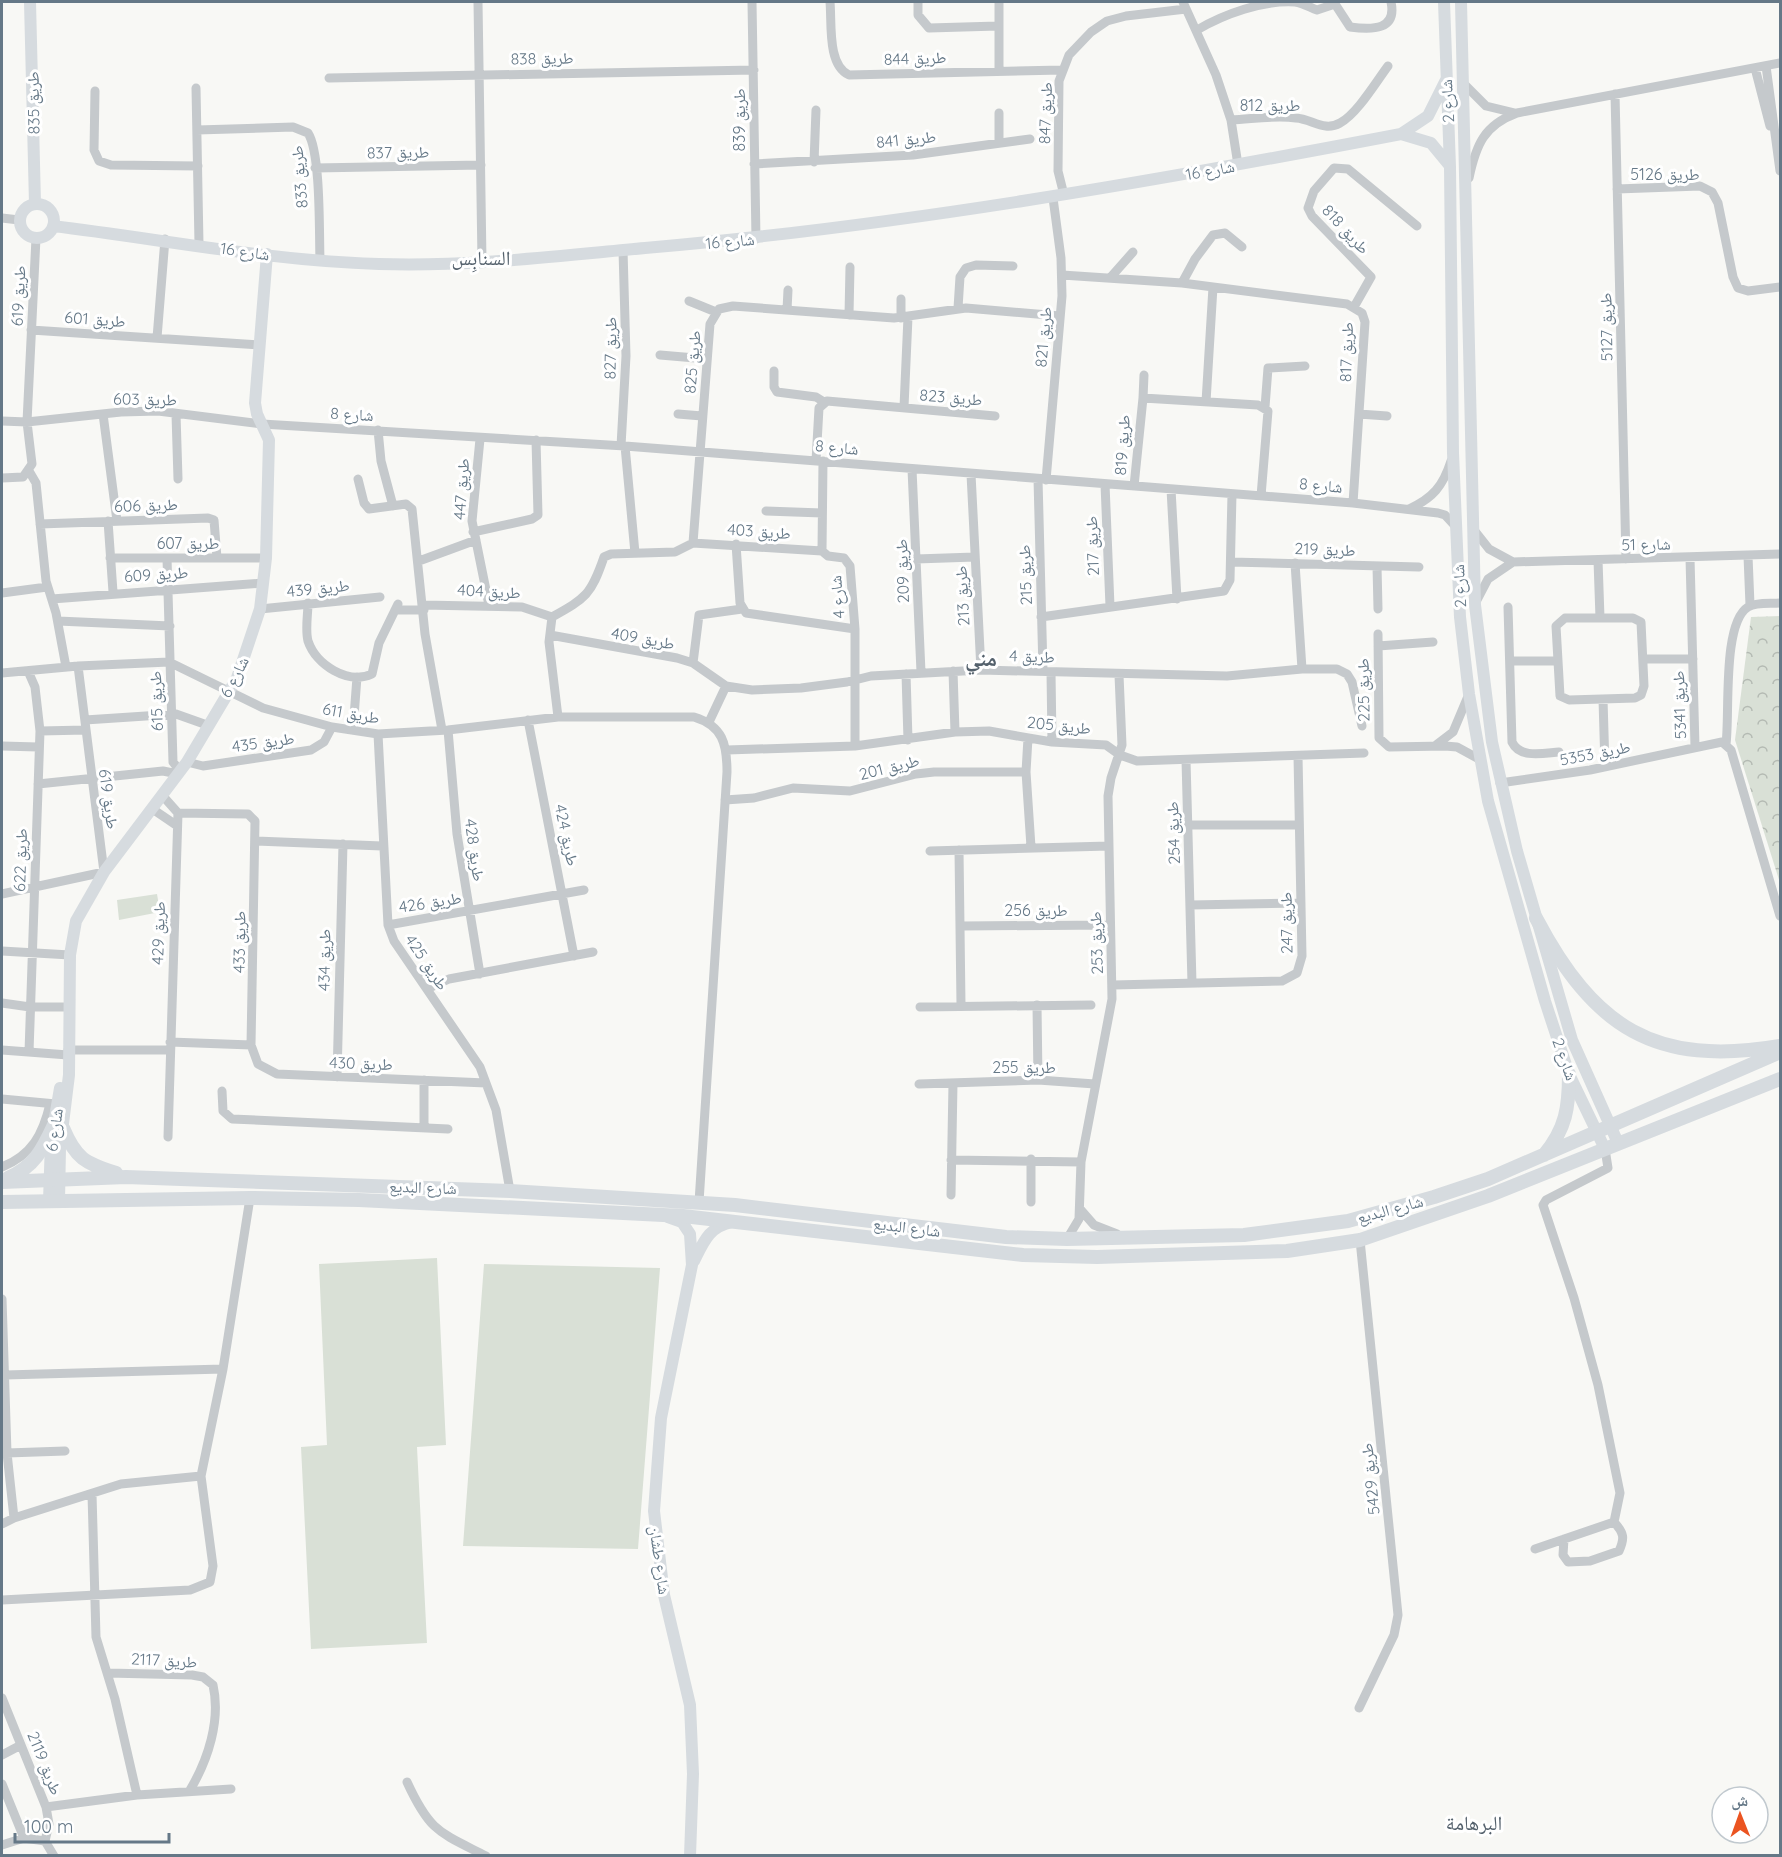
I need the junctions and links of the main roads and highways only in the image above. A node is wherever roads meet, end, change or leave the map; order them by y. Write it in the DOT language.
graph roads {
  1 [pos="1536,918"];
  2 [pos="1780,1046"];
  3 [pos="1780,1052"];
  4 [pos="1569,1074"];
  5 [pos="1780,1079"];
  6 [pos="1543,1156"];
  7 [pos="126,1177"];
  8 [pos="2,1181"];
  9 [pos="2,1202"];
  1 -- 2 [label="main road"];
  3 -- 6 [label="main road, شارع البديع"];
  4 -- 6 [label="main road"];
  5 -- 9 [label="main road, شارع البديع"];
  6 -- 7 [label="main road, شارع البديع"];
  7 -- 8 [label="main road, شارع البديع"];
  7 -- 8 [label="main road"];
}
